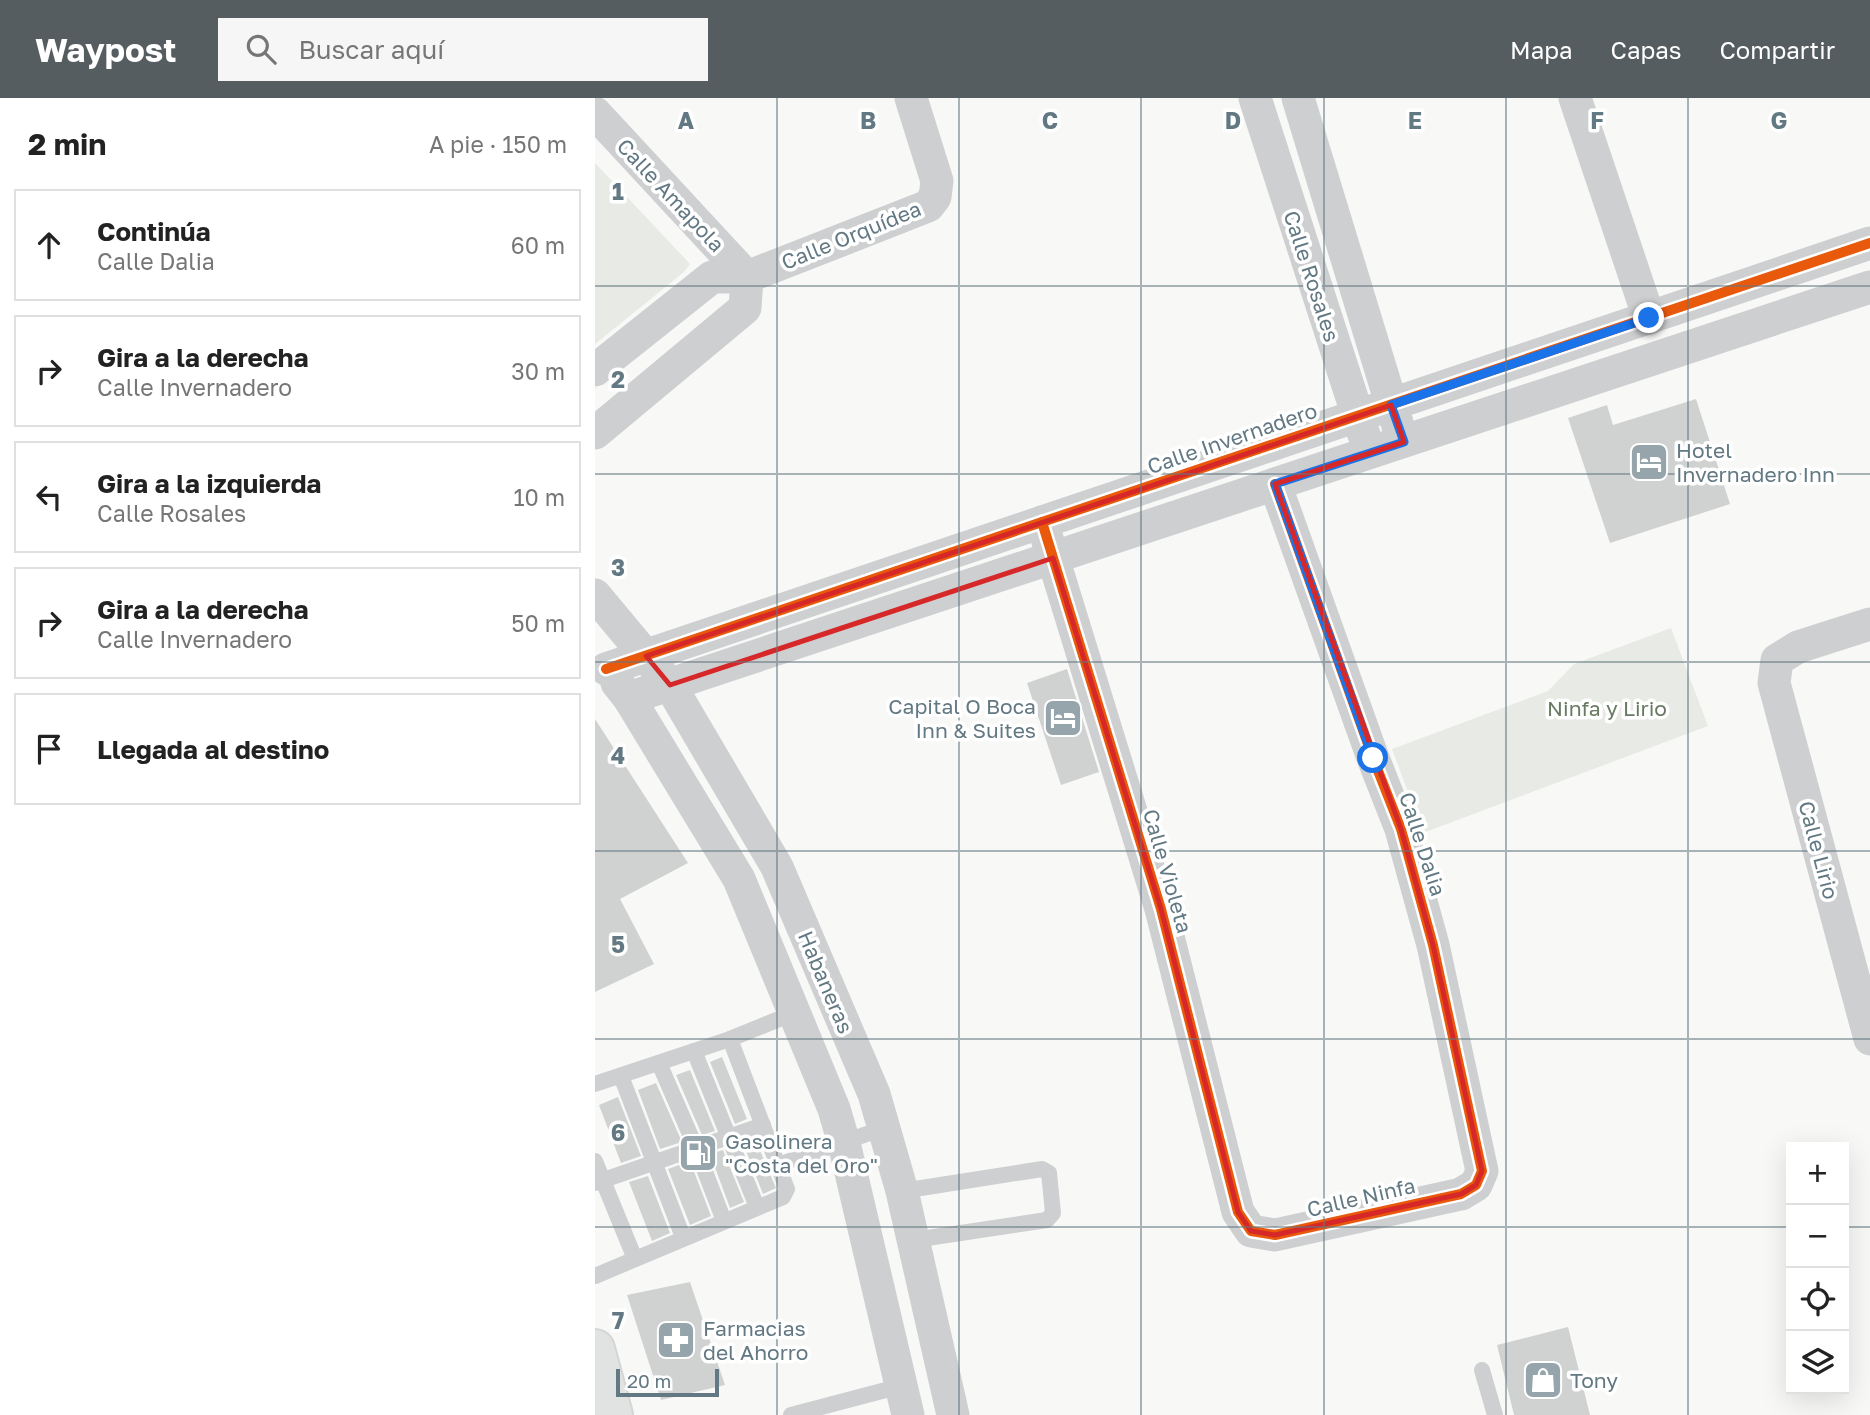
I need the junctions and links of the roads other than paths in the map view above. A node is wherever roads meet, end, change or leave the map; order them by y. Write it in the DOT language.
graph roads {
  1 [pos="911,98"];
  2 [pos="1255,98"];
  3 [pos="1298,98"];
  4 [pos="1575,98"];
  5 [pos="595,113"];
  6 [pos="1870,243"];
  7 [pos="747,276"];
  8 [pos="1870,287"];
  9 [pos="1649,318"];
  10 [pos="595,370"];
  11 [pos="1391,405"];
  12 [pos="1356,416"];
  13 [pos="595,433"];
  14 [pos="1404,442"];
  15 [pos="1371,453"];
  16 [pos="1275,484"];
  17 [pos="1042,522"];
  18 [pos="1053,558"];
  19 [pos="595,594"];
  20 [pos="1870,624"];
  21 [pos="646,656"];
  22 [pos="600,663"];
  23 [pos="670,685"];
  24 [pos="629,698"];
  25 [pos="794,1013"];
  26 [pos="1870,1039"];
  27 [pos="730,1040"];
  28 [pos="694,1051"];
  29 [pos="659,1063"];
  30 [pos="621,1076"];
  31 [pos="595,1084"];
  32 [pos="763,1125"];
  33 [pos="884,1128"];
  34 [pos="730,1136"];
  35 [pos="844,1143"];
  36 [pos="696,1148"];
  37 [pos="595,1161"];
  38 [pos="656,1162"];
  39 [pos="778,1165"];
  40 [pos="599,1181"];
  41 [pos="1476,1185"];
  42 [pos="902,1191"];
  43 [pos="757,1207"];
  44 [pos="724,1221"];
  45 [pos="1251,1231"];
  46 [pos="683,1237"];
  47 [pos="914,1240"];
  48 [pos="635,1259"];
  49 [pos="595,1276"];
  50 [pos="595,1349"];
  51 [pos="1482,1370"];
  52 [pos="904,1400"];
  53 [pos="613,1415"];
  54 [pos="791,1415"];
  55 [pos="953,1415"];
  56 [pos="1495,1415"];
  1 -- 7 [label="street, Calle Orquídea"];
  2 -- 12 [label="street, Calle Rosales"];
  3 -- 11 [label="street, Calle Rosales"];
  4 -- 9 [label="street"];
  5 -- 7 [label="street, Calle Amapola"];
  6 -- 9 [label="street, Calle Invernadero"];
  7 -- 10 [label="street, Calle Orquídea"];
  7 -- 13 [label="street"];
  8 -- 14 [label="street"];
  9 -- 11 [label="street, Calle Invernadero"];
  11 -- 12 [label="street, Calle Invernadero"];
  11 -- 14 [label="street, Calle Rosales"];
  12 -- 15 [label="street, Calle Rosales"];
  12 -- 17 [label="street, Calle Invernadero"];
  14 -- 15 [label="street"];
  15 -- 16 [label="street"];
  16 -- 18 [label="street"];
  16 -- 41 [label="street, Calle Dalia"];
  17 -- 18 [label="street, Calle Violeta"];
  17 -- 21 [label="street, Calle Invernadero"];
  18 -- 23 [label="street"];
  18 -- 45 [label="street, Calle Violeta"];
  19 -- 21 [label="street, Habaneras"];
  20 -- 26 [label="street, Calle Lirio"];
  21 -- 22 [label="street, Calle Invernadero"];
  21 -- 23 [label="street, Habaneras"];
  22 -- 24 [label="street, Habaneras"];
  23 -- 24 [label="street"];
  23 -- 33 [label="street, Habaneras"];
  24 -- 25 [label="street, Habaneras"];
  25 -- 27 [label="lane"];
  25 -- 35 [label="street, Habaneras"];
  27 -- 28 [label="lane"];
  27 -- 32 [label="lane"];
  28 -- 29 [label="lane"];
  28 -- 34 [label="lane"];
  29 -- 30 [label="lane"];
  29 -- 36 [label="lane"];
  30 -- 31 [label="lane"];
  30 -- 38 [label="lane"];
  32 -- 34 [label="lane"];
  32 -- 39 [label="lane"];
  33 -- 35 [label="lane"];
  33 -- 42 [label="street, Habaneras"];
  34 -- 36 [label="lane"];
  34 -- 43 [label="lane"];
  35 -- 39 [label="lane"];
  35 -- 52 [label="street, Habaneras"];
  36 -- 38 [label="lane"];
  36 -- 44 [label="lane"];
  37 -- 40 [label="lane"];
  38 -- 40 [label="lane"];
  38 -- 46 [label="lane"];
  39 -- 43 [label="lane"];
  40 -- 48 [label="lane"];
  41 -- 45 [label="street, Calle Ninfa"];
  42 -- 47 [label="street, Habaneras"];
  42 -- 47 [label="lane"];
  43 -- 44 [label="lane"];
  44 -- 46 [label="lane"];
  46 -- 48 [label="lane"];
  47 -- 55 [label="street, Habaneras"];
  48 -- 49 [label="lane"];
  50 -- 53 [label="main road"];
  51 -- 56 [label="lane"];
  52 -- 54 [label="lane"];
}
